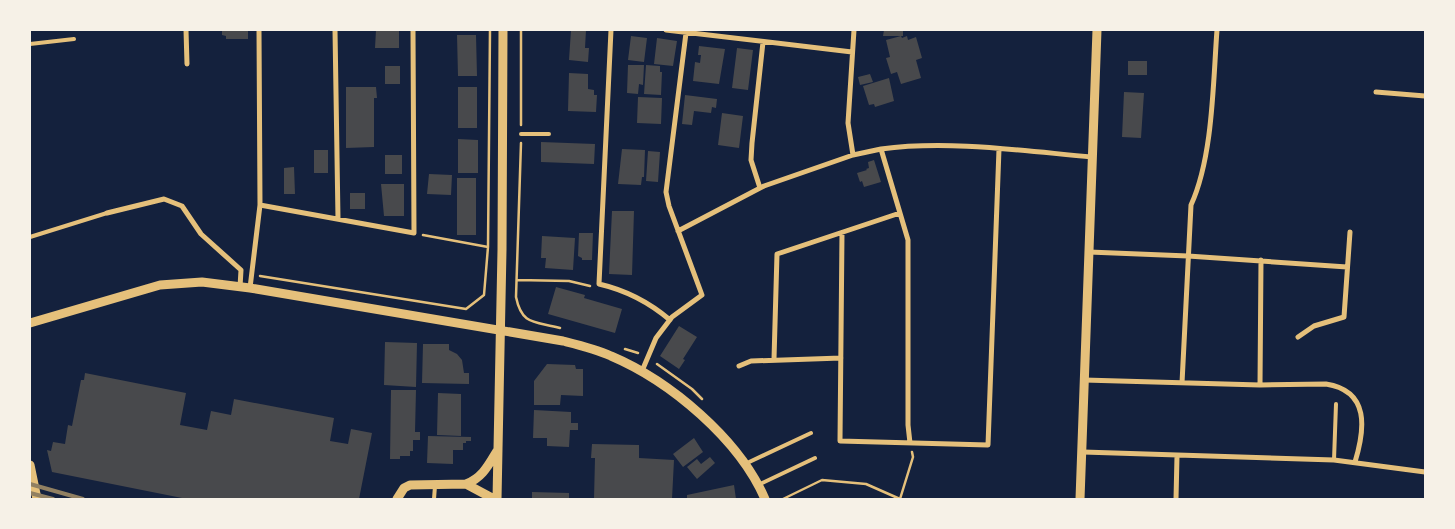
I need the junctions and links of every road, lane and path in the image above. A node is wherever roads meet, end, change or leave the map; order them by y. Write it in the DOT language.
graph roads {
  1 [pos="186,30"];
  2 [pos="259,30"];
  3 [pos="335,30"];
  4 [pos="413,30"];
  5 [pos="490,30"];
  6 [pos="502,30"];
  7 [pos="521,30"];
  8 [pos="611,30"];
  9 [pos="666,30"];
  10 [pos="854,30"];
  11 [pos="1096,30"];
  12 [pos="1217,30"];
  13 [pos="686,33"];
  14 [pos="74,39"];
  15 [pos="763,42"];
  16 [pos="30,44"];
  17 [pos="852,52"];
  18 [pos="186,64"];
  19 [pos="1376,92"];
  20 [pos="1425,96"];
  21 [pos="521,134"];
  22 [pos="549,134"];
  23 [pos="881,149"];
  24 [pos="998,149"];
  25 [pos="853,155"];
  26 [pos="1092,157"];
  27 [pos="760,188"];
  28 [pos="260,205"];
  29 [pos="108,213"];
  30 [pos="900,213"];
  31 [pos="338,219"];
  32 [pos="678,231"];
  33 [pos="1350,232"];
  34 [pos="414,233"];
  35 [pos="842,233"];
  36 [pos="30,237"];
  37 [pos="488,248"];
  38 [pos="1088,252"];
  39 [pos="1188,256"];
  40 [pos="1261,260"];
  41 [pos="1347,267"];
  42 [pos="260,276"];
  43 [pos="516,280"];
  44 [pos="599,284"];
  45 [pos="245,287"];
  46 [pos="670,320"];
  47 [pos="30,322"];
  48 [pos="563,328"];
  49 [pos="500,331"];
  50 [pos="1298,337"];
  51 [pos="621,347"];
  52 [pos="638,353"];
  53 [pos="841,358"];
  54 [pos="774,360"];
  55 [pos="738,366"];
  56 [pos="642,371"];
  57 [pos="1084,380"];
  58 [pos="1182,383"];
  59 [pos="1260,385"];
  60 [pos="1336,404"];
  61 [pos="811,433"];
  62 [pos="910,443"];
  63 [pos="498,450"];
  64 [pos="1082,452"];
  65 [pos="1177,456"];
  66 [pos="815,458"];
  67 [pos="1334,460"];
  68 [pos="1355,462"];
  69 [pos="745,464"];
  70 [pos="30,465"];
  71 [pos="1425,472"];
  72 [pos="435,484"];
  73 [pos="466,484"];
  74 [pos="758,485"];
  75 [pos="38,499"];
  76 [pos="397,499"];
  77 [pos="434,499"];
  78 [pos="496,499"];
  79 [pos="765,499"];
  80 [pos="783,499"];
  81 [pos="1080,499"];
  82 [pos="1176,499"];
  1 -- 18 [label="street"];
  2 -- 28 [label="street"];
  3 -- 31 [label="street"];
  4 -- 34 [label="street"];
  5 -- 37 [label="path"];
  6 -- 49 [label="street"];
  7 -- 21 [label="path"];
  8 -- 44 [label="street"];
  9 -- 13 [label="street"];
  10 -- 17 [label="street"];
  11 -- 26 [label="street"];
  12 -- 39 [label="street"];
  13 -- 15 [label="street"];
  13 -- 32 [label="street"];
  14 -- 16 [label="lane"];
  15 -- 17 [label="street"];
  15 -- 27 [label="street"];
  17 -- 25 [label="street"];
  19 -- 20 [label="street"];
  21 -- 22 [label="lane"];
  21 -- 43 [label="path"];
  23 -- 24 [label="street"];
  23 -- 25 [label="street"];
  23 -- 30 [label="street"];
  24 -- 26 [label="street"];
  24 -- 62 [label="street"];
  25 -- 27 [label="street"];
  26 -- 38 [label="street"];
  27 -- 32 [label="street"];
  28 -- 31 [label="street"];
  28 -- 45 [label="street"];
  29 -- 36 [label="lane"];
  29 -- 45 [label="street"];
  30 -- 35 [label="street"];
  30 -- 62 [label="street"];
  31 -- 34 [label="street"];
  32 -- 46 [label="street"];
  33 -- 41 [label="street"];
  34 -- 37 [label="path"];
  35 -- 53 [label="street"];
  35 -- 54 [label="street"];
  37 -- 42 [label="path"];
  38 -- 39 [label="street"];
  38 -- 57 [label="street"];
  39 -- 40 [label="street"];
  39 -- 58 [label="street"];
  40 -- 41 [label="street"];
  40 -- 59 [label="street"];
  41 -- 50 [label="street"];
  43 -- 44 [label="path"];
  43 -- 48 [label="path"];
  44 -- 46 [label="street"];
  45 -- 47 [label="street"];
  45 -- 49 [label="street"];
  46 -- 56 [label="street"];
  49 -- 56 [label="street"];
  49 -- 63 [label="street"];
  51 -- 52 [label="path"];
  53 -- 54 [label="street"];
  53 -- 62 [label="street"];
  54 -- 55 [label="street"];
  56 -- 69 [label="street"];
  57 -- 58 [label="street"];
  57 -- 64 [label="street"];
  58 -- 59 [label="street"];
  59 -- 68 [label="street"];
  60 -- 67 [label="lane"];
  61 -- 69 [label="lane"];
  62 -- 80 [label="path"];
  63 -- 73 [label="street"];
  63 -- 78 [label="street"];
  64 -- 65 [label="street"];
  64 -- 81 [label="street"];
  65 -- 67 [label="street"];
  65 -- 82 [label="street"];
  66 -- 74 [label="lane"];
  67 -- 68 [label="street"];
  68 -- 71 [label="street"];
  69 -- 74 [label="street"];
  70 -- 75 [label="street"];
  72 -- 73 [label="street"];
  72 -- 76 [label="street"];
  72 -- 77 [label="lane"];
  73 -- 78 [label="street"];
  74 -- 79 [label="street"];
}
